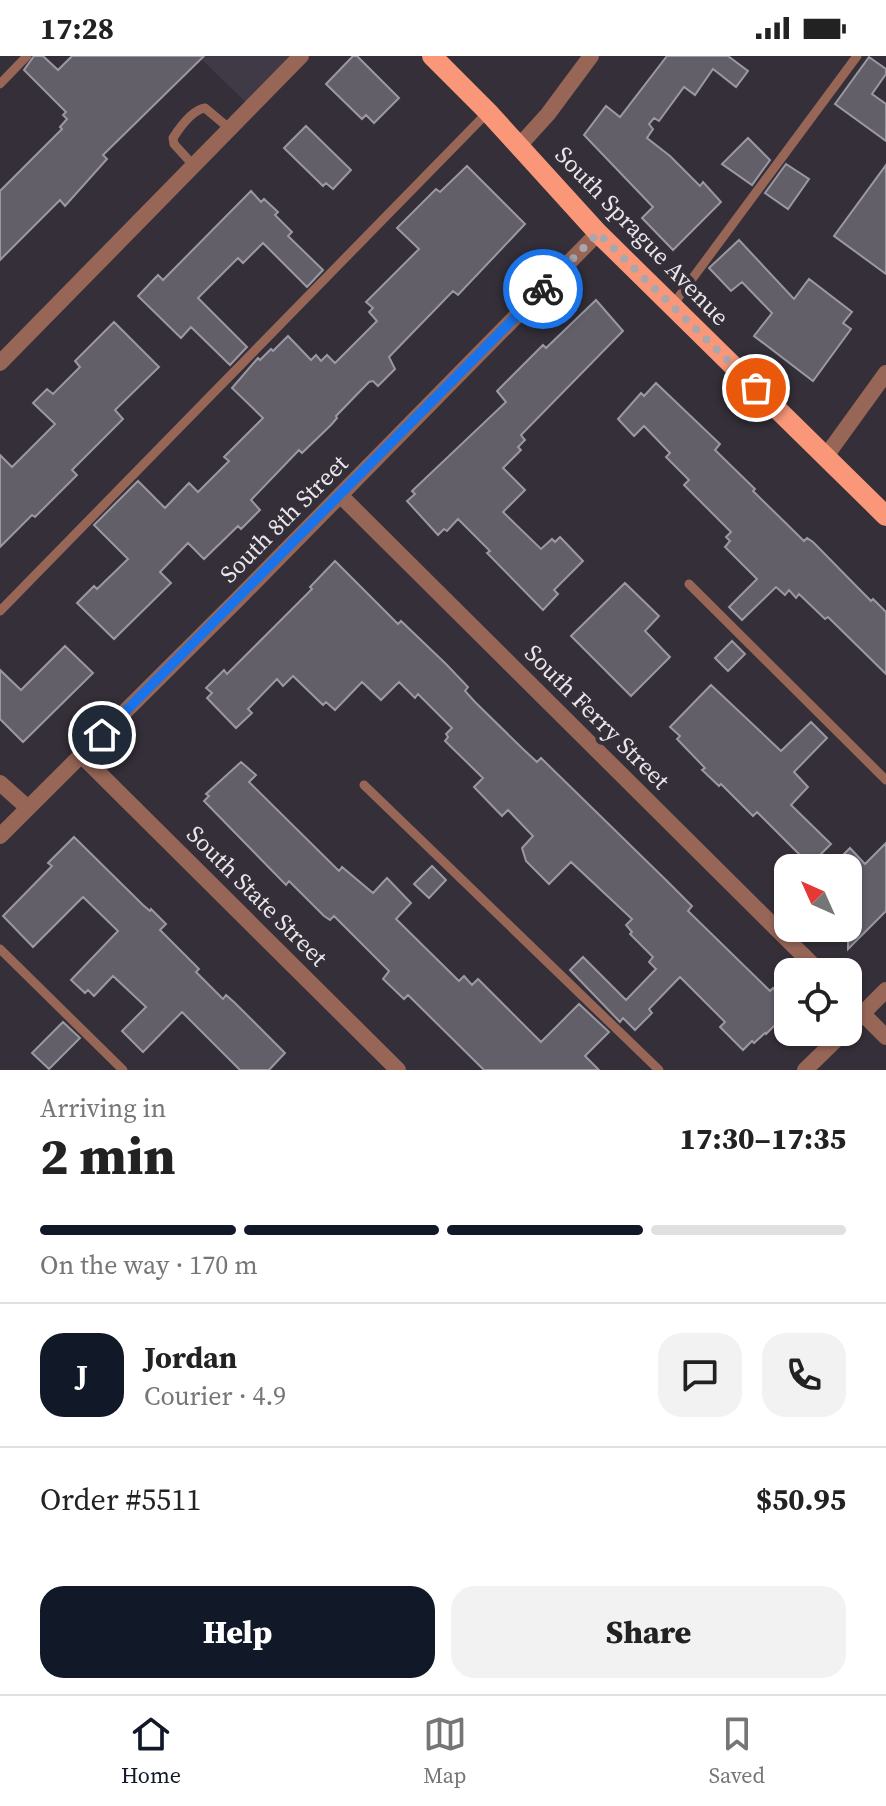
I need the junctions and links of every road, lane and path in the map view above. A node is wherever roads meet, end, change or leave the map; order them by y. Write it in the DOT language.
graph roads {
  1 [pos="27,56"];
  2 [pos="301,56"];
  3 [pos="432,56"];
  4 [pos="591,56"];
  5 [pos="857,56"];
  6 [pos="0,84"];
  7 [pos="488,112"];
  8 [pos="230,129"];
  9 [pos="519,146"];
  10 [pos="194,166"];
  11 [pos="598,233"];
  12 [pos="672,306"];
  13 [pos="0,363"];
  14 [pos="886,373"];
  15 [pos="826,456"];
  16 [pos="340,495"];
  17 [pos="886,516"];
  18 [pos="689,584"];
  19 [pos="0,611"];
  20 [pos="82,756"];
  21 [pos="886,780"];
  22 [pos="0,783"];
  23 [pos="364,785"];
  24 [pos="27,807"];
  25 [pos="0,836"];
  26 [pos="0,949"];
  27 [pos="806,958"];
  28 [pos="886,990"];
  29 [pos="862,1014"];
  30 [pos="886,1037"];
  31 [pos="830,1046"];
  32 [pos="123,1070"];
  33 [pos="398,1070"];
  34 [pos="659,1070"];
  35 [pos="805,1070"];
  1 -- 6 [label="lane"];
  2 -- 8 [label="street"];
  3 -- 7 [label="main road, South Sprague Avenue"];
  4 -- 9 [label="street"];
  5 -- 12 [label="lane"];
  7 -- 9 [label="main road, South Sprague Avenue"];
  7 -- 19 [label="lane"];
  8 -- 10 [label="street"];
  8 -- 10 [label="lane"];
  9 -- 11 [label="main road, South Sprague Avenue"];
  10 -- 13 [label="street"];
  11 -- 12 [label="main road, South Sprague Avenue"];
  11 -- 16 [label="street, South 8th Street"];
  12 -- 15 [label="main road, South Sprague Avenue"];
  14 -- 15 [label="street"];
  15 -- 17 [label="main road, South Sprague Avenue"];
  16 -- 20 [label="street, South 8th Street"];
  16 -- 27 [label="street, South Ferry Street"];
  18 -- 21 [label="lane"];
  20 -- 24 [label="street, South 8th Street"];
  20 -- 33 [label="street, South State Street"];
  22 -- 24 [label="street"];
  23 -- 34 [label="lane"];
  24 -- 25 [label="street, South 8th Street"];
  26 -- 32 [label="lane"];
  28 -- 29 [label="street"];
  29 -- 30 [label="street"];
  31 -- 35 [label="street"];
}
